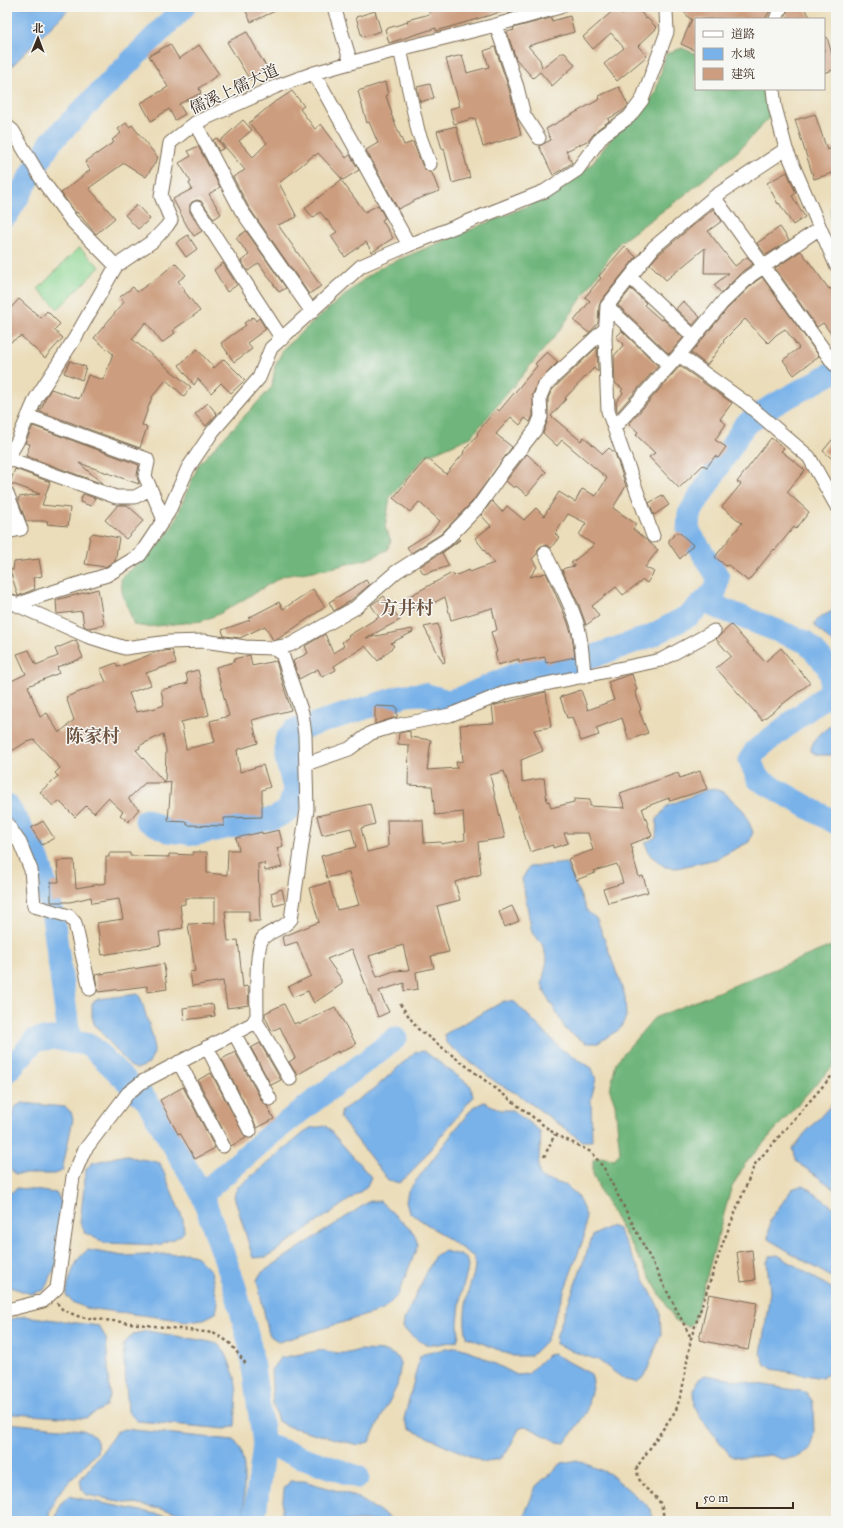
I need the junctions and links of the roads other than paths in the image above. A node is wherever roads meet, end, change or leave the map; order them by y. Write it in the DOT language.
graph roads {
  1 [pos="334,7"];
  2 [pos="560,7"];
  3 [pos="664,7"];
  4 [pos="781,7"];
  5 [pos="776,18"];
  6 [pos="496,26"];
  7 [pos="400,49"];
  8 [pos="351,63"];
  9 [pos="314,73"];
  10 [pos="773,90"];
  11 [pos="195,124"];
  12 [pos="7,126"];
  13 [pos="539,138"];
  14 [pos="786,149"];
  15 [pos="430,164"];
  16 [pos="714,197"];
  17 [pos="197,208"];
  18 [pos="820,228"];
  19 [pos="409,245"];
  20 [pos="836,265"];
  21 [pos="116,266"];
  22 [pos="764,267"];
  23 [pos="630,277"];
  24 [pos="607,306"];
  25 [pos="312,312"];
  26 [pos="606,328"];
  27 [pos="694,337"];
  28 [pos="282,339"];
  29 [pos="679,354"];
  30 [pos="834,364"];
  31 [pos="670,365"];
  32 [pos="28,416"];
  33 [pos="614,428"];
  34 [pos="7,458"];
  35 [pos="150,489"];
  36 [pos="7,493"];
  37 [pos="836,505"];
  38 [pos="164,520"];
  39 [pos="7,532"];
  40 [pos="653,536"];
  41 [pos="545,553"];
  42 [pos="12,602"];
  43 [pos="714,631"];
  44 [pos="273,648"];
  45 [pos="584,673"];
  46 [pos="306,764"];
  47 [pos="7,824"];
  48 [pos="90,989"];
  49 [pos="255,1019"];
  50 [pos="234,1033"];
  51 [pos="207,1048"];
  52 [pos="179,1062"];
  53 [pos="290,1079"];
  54 [pos="270,1099"];
  55 [pos="250,1131"];
  56 [pos="223,1146"];
  57 [pos="7,1310"];
  1 -- 8 [label="street"];
  2 -- 6 [label="street, 儒溪上儒大道"];
  3 -- 19 [label="street"];
  4 -- 5 [label="street"];
  6 -- 7 [label="street, 儒溪上儒大道"];
  6 -- 13 [label="street"];
  7 -- 8 [label="street, 儒溪上儒大道"];
  7 -- 15 [label="street"];
  8 -- 9 [label="street, 儒溪上儒大道"];
  9 -- 11 [label="street, 儒溪上儒大道"];
  9 -- 19 [label="street"];
  10 -- 14 [label="street"];
  11 -- 21 [label="street, 儒溪上儒大道"];
  11 -- 25 [label="street"];
  12 -- 21 [label="street"];
  14 -- 16 [label="street"];
  14 -- 18 [label="street"];
  16 -- 22 [label="street"];
  16 -- 23 [label="street"];
  17 -- 28 [label="street"];
  18 -- 20 [label="street"];
  18 -- 22 [label="street"];
  19 -- 25 [label="street"];
  21 -- 32 [label="street, 儒溪上儒大道"];
  22 -- 27 [label="street"];
  22 -- 30 [label="street"];
  23 -- 24 [label="street"];
  23 -- 27 [label="street"];
  24 -- 26 [label="street"];
  24 -- 31 [label="street"];
  25 -- 28 [label="street"];
  26 -- 33 [label="street"];
  26 -- 44 [label="street"];
  27 -- 29 [label="street"];
  28 -- 38 [label="street"];
  29 -- 31 [label="street"];
  29 -- 37 [label="street"];
  31 -- 33 [label="street"];
  32 -- 34 [label="street, 儒溪上儒大道"];
  32 -- 35 [label="street"];
  33 -- 40 [label="street"];
  34 -- 35 [label="street"];
  35 -- 38 [label="street"];
  36 -- 39 [label="street"];
  38 -- 42 [label="street"];
  41 -- 45 [label="street"];
  42 -- 44 [label="street"];
  43 -- 45 [label="street"];
  44 -- 46 [label="street"];
  45 -- 46 [label="street"];
  46 -- 49 [label="street"];
  47 -- 48 [label="street"];
  49 -- 50 [label="street"];
  49 -- 53 [label="street"];
  50 -- 51 [label="street"];
  50 -- 54 [label="street"];
  51 -- 52 [label="street"];
  51 -- 55 [label="street"];
  52 -- 56 [label="street"];
  52 -- 57 [label="street"];
}
